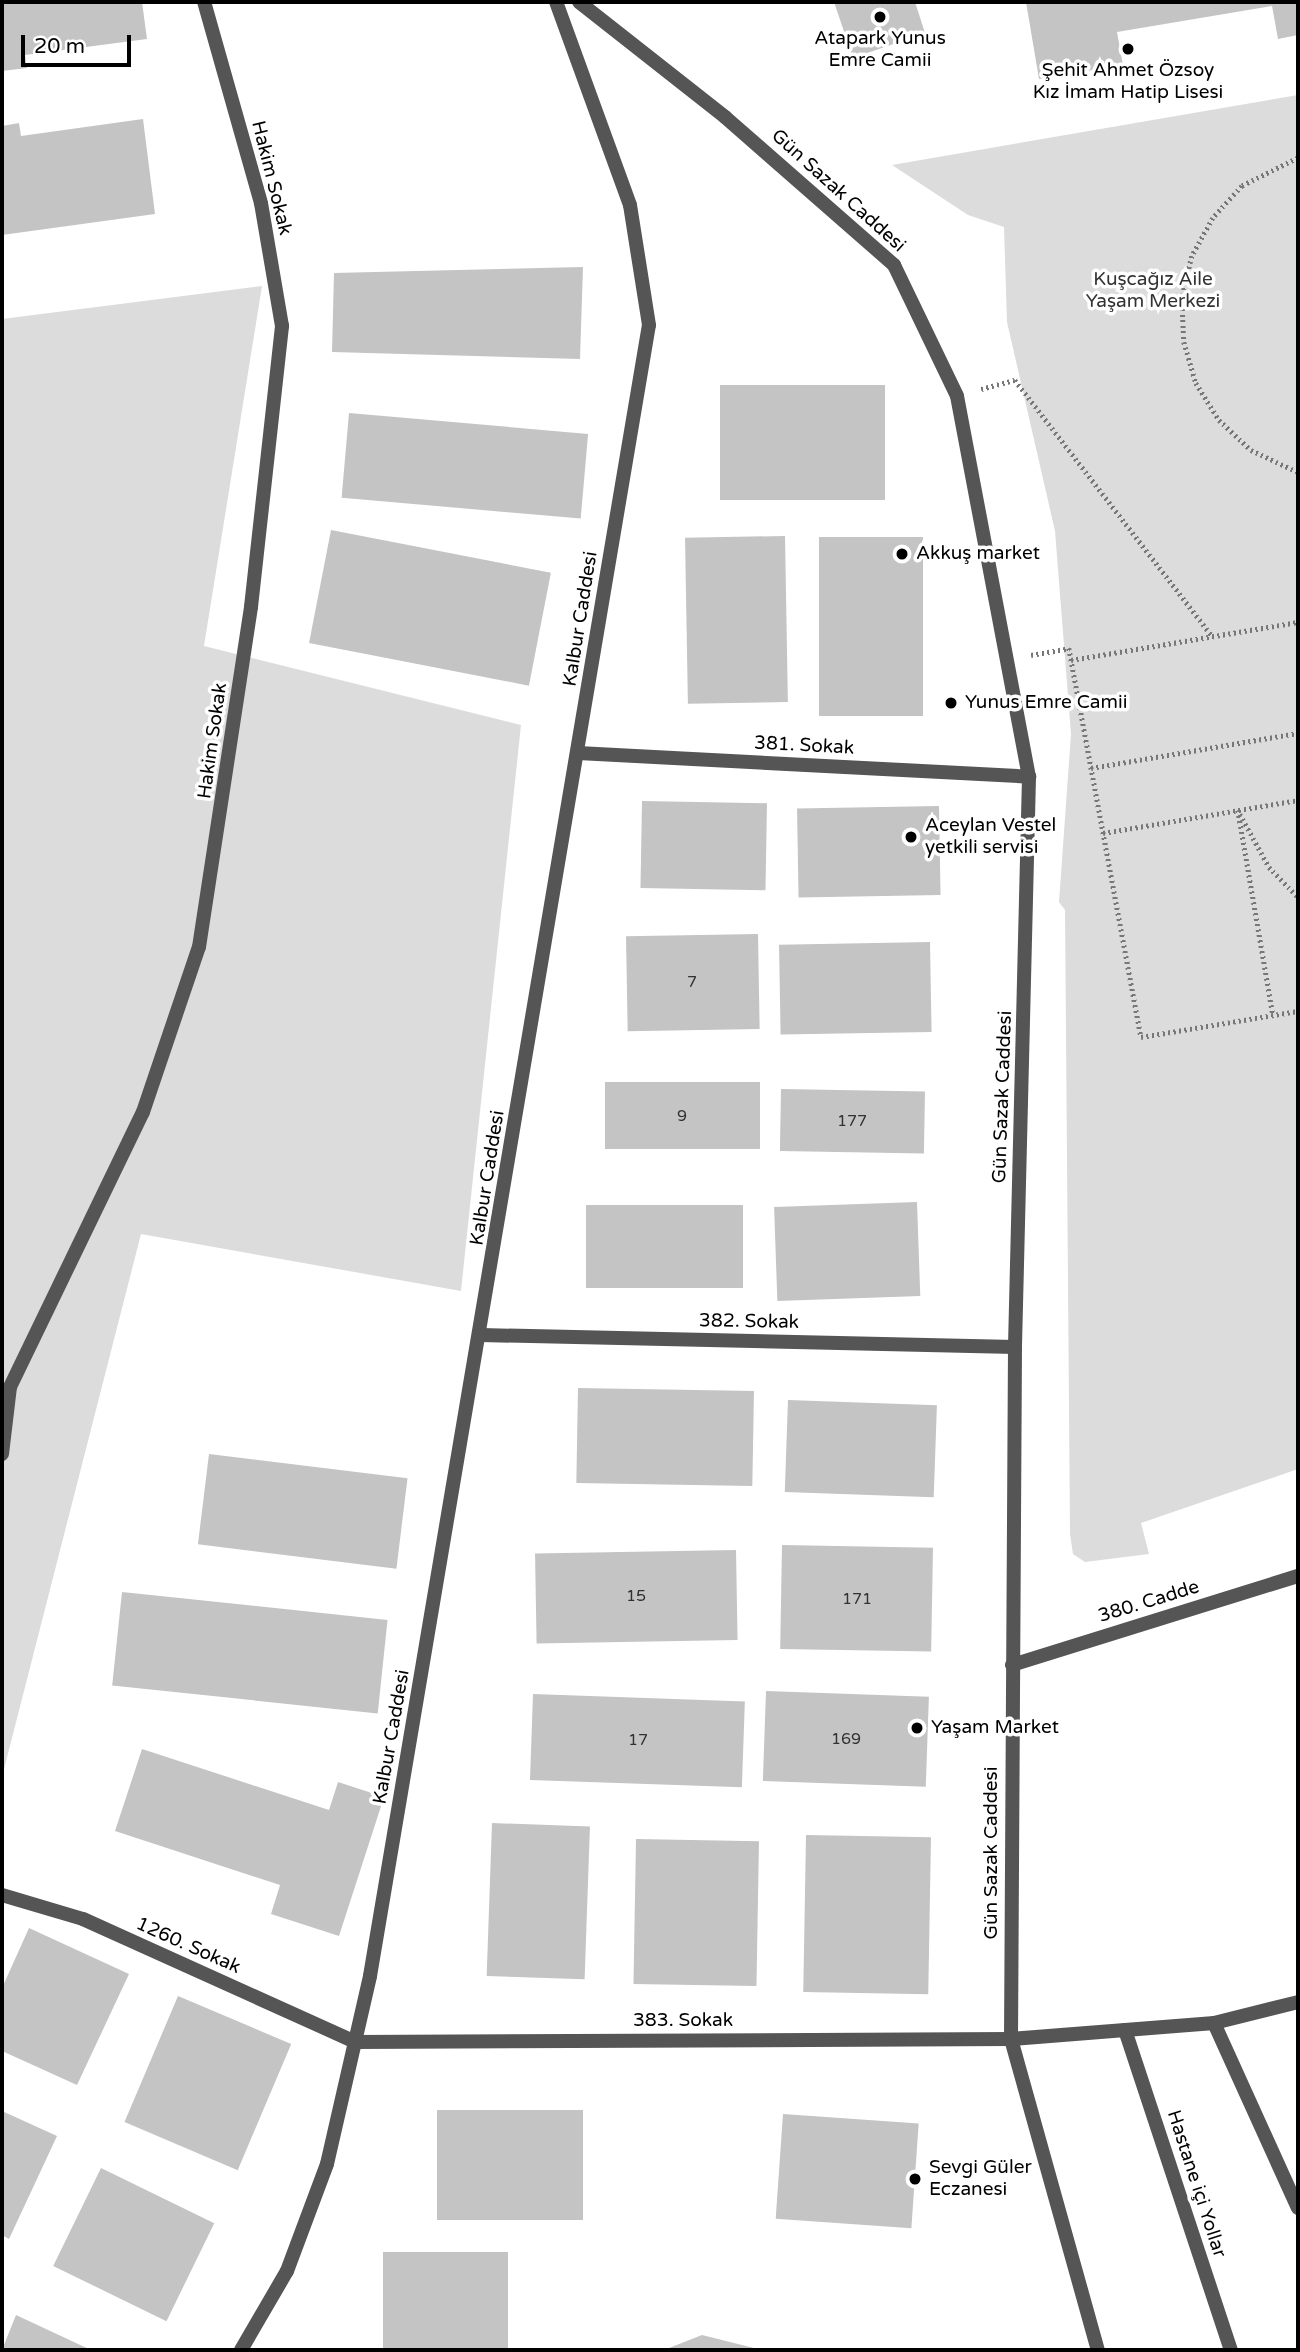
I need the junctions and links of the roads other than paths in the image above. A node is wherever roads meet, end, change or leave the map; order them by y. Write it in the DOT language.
graph roads {
  1 [pos="204,2"];
  2 [pos="556,2"];
  3 [pos="579,2"];
  4 [pos="578,753"];
  5 [pos="1029,777"];
  6 [pos="481,1335"];
  7 [pos="1015,1347"];
  8 [pos="2,1454"];
  9 [pos="1298,1576"];
  10 [pos="1012,1665"];
  11 [pos="2,1895"];
  12 [pos="1298,2002"];
  13 [pos="1214,2023"];
  14 [pos="1125,2030"];
  15 [pos="1011,2039"];
  16 [pos="355,2042"];
  17 [pos="1298,2208"];
  18 [pos="241,2350"];
  19 [pos="1098,2350"];
  20 [pos="1231,2350"];
  1 -- 8 [label="street, Hakim Sokak"];
  2 -- 4 [label="street, Kalbur Caddesi"];
  3 -- 5 [label="street, Gün Sazak Caddesi"];
  4 -- 5 [label="street, 381. Sokak"];
  4 -- 6 [label="street, Kalbur Caddesi"];
  5 -- 7 [label="street, Gün Sazak Caddesi"];
  6 -- 7 [label="street, 382. Sokak"];
  6 -- 16 [label="street, Kalbur Caddesi"];
  7 -- 10 [label="street, Gün Sazak Caddesi"];
  9 -- 10 [label="street, 380. Cadde"];
  10 -- 15 [label="street, Gün Sazak Caddesi"];
  11 -- 16 [label="street, 1260. Sokak"];
  12 -- 13 [label="street"];
  13 -- 14 [label="street"];
  13 -- 17 [label="street"];
  14 -- 15 [label="street"];
  14 -- 20 [label="street, Hastane içi Yollar"];
  15 -- 16 [label="street, 383. Sokak"];
  15 -- 19 [label="street, Gün Sazak Caddesi"];
  16 -- 18 [label="street, Kalbur Caddesi"];
}
